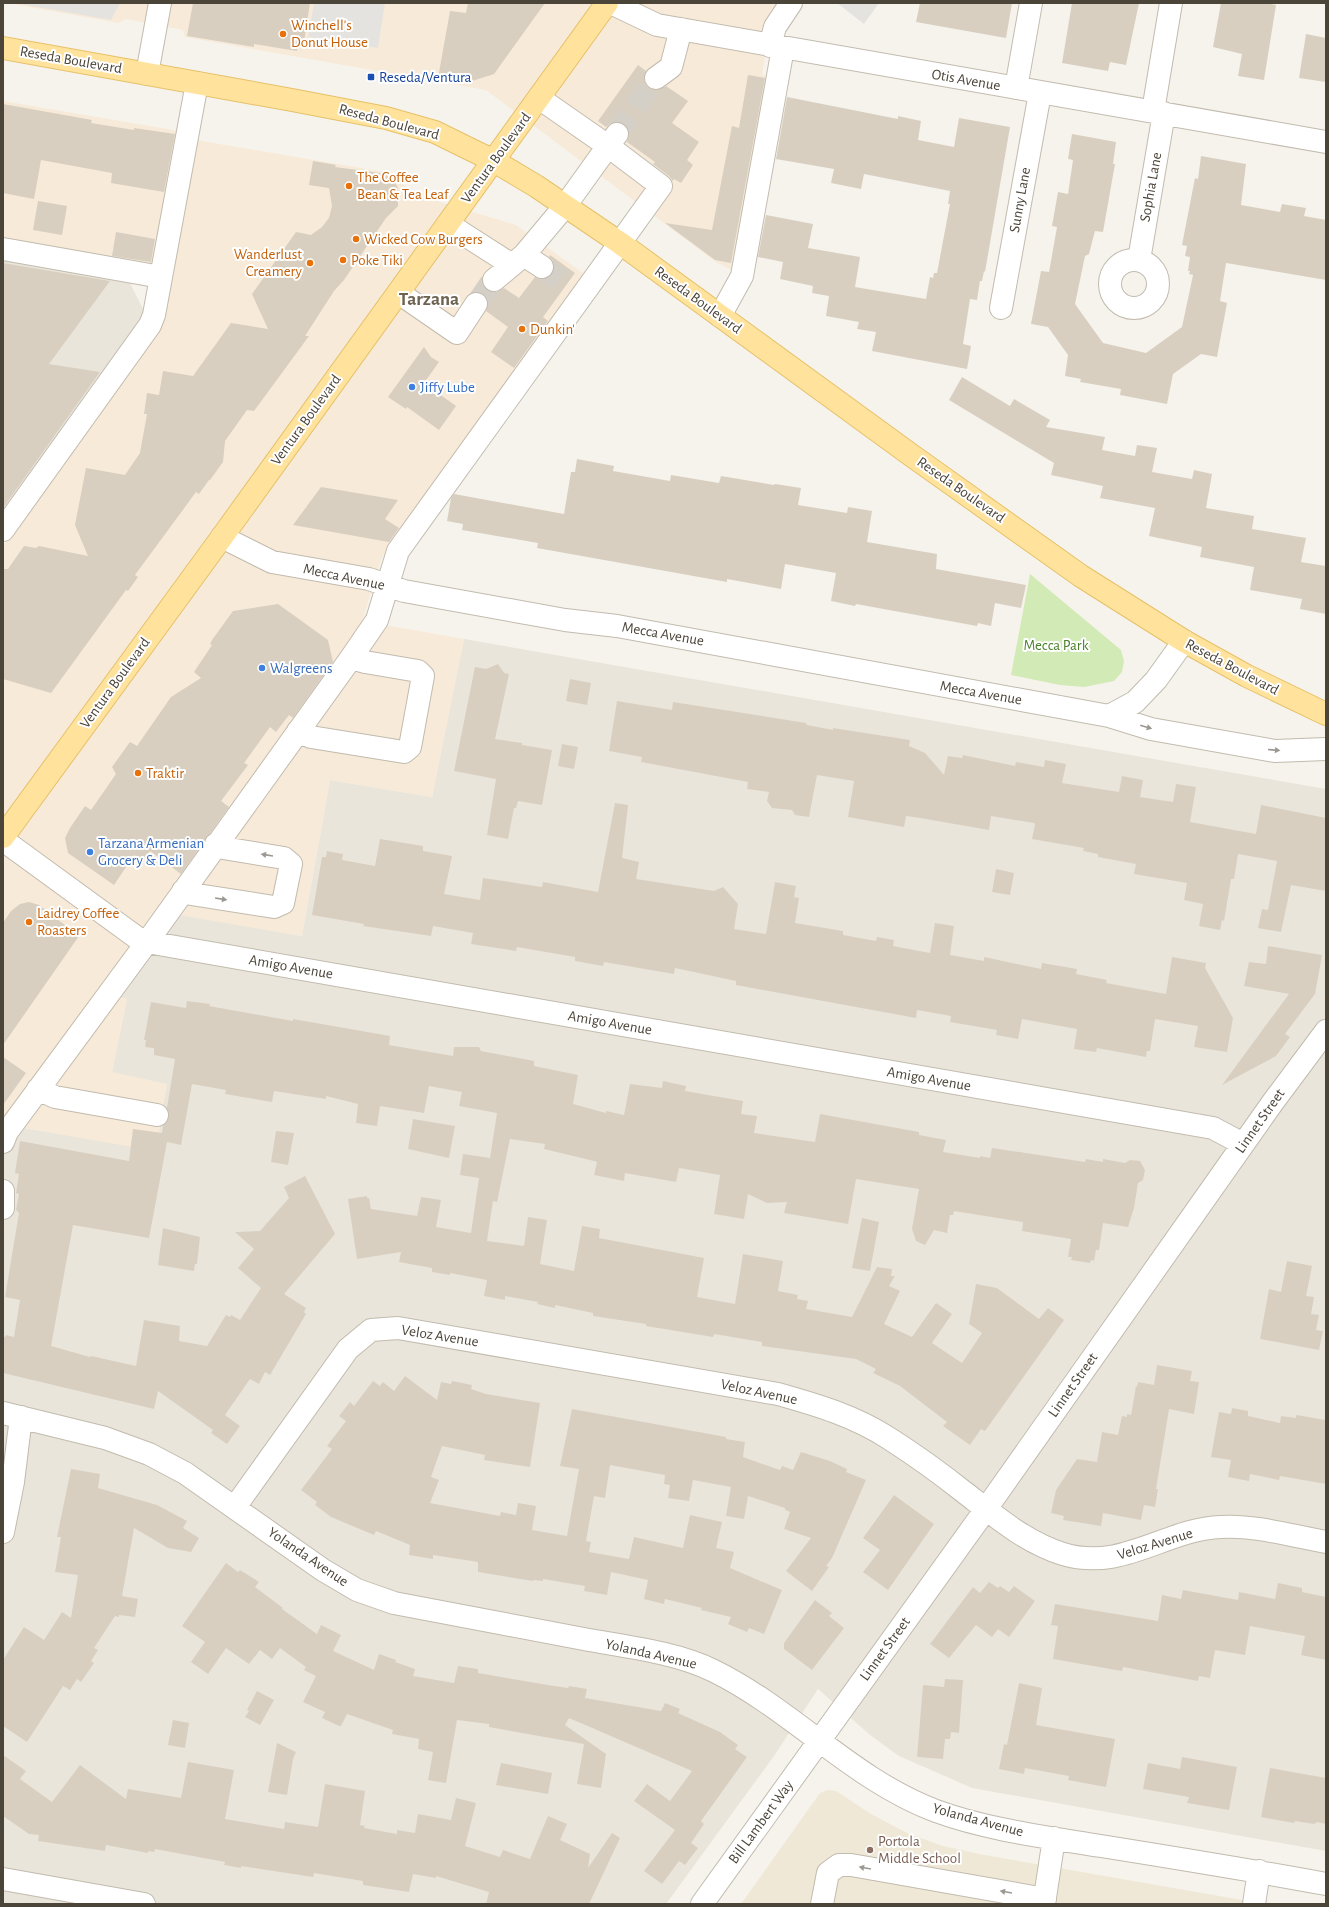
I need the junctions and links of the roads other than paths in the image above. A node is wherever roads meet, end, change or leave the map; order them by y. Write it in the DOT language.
graph roads {
  1 [pos="160,3"];
  2 [pos="607,3"];
  3 [pos="611,3"];
  4 [pos="791,3"];
  5 [pos="1031,3"];
  6 [pos="1171,3"];
  7 [pos="681,29"];
  8 [pos="777,47"];
  9 [pos="3,48"];
  10 [pos="147,74"];
  11 [pos="656,78"];
  12 [pos="197,83"];
  13 [pos="1016,88"];
  14 [pos="1040,93"];
  15 [pos="539,98"];
  16 [pos="1159,112"];
  17 [pos="612,140"];
  18 [pos="1326,142"];
  19 [pos="494,160"];
  20 [pos="565,206"];
  21 [pos="448,224"];
  22 [pos="620,243"];
  23 [pos="3,249"];
  24 [pos="518,260"];
  25 [pos="1139,260"];
  26 [pos="542,267"];
  27 [pos="161,277"];
  28 [pos="494,280"];
  29 [pos="399,293"];
  30 [pos="476,304"];
  31 [pos="1001,308"];
  32 [pos="720,316"];
  33 [pos="3,530"];
  34 [pos="222,537"];
  35 [pos="387,586"];
  36 [pos="1184,641"];
  37 [pos="351,658"];
  38 [pos="1326,714"];
  39 [pos="1109,716"];
  40 [pos="298,731"];
  41 [pos="1326,749"];
  42 [pos="3,838"];
  43 [pos="216,844"];
  44 [pos="183,891"];
  45 [pos="147,942"];
  46 [pos="1326,1031"];
  47 [pos="38,1089"];
  48 [pos="157,1115"];
  49 [pos="3,1142"];
  50 [pos="1244,1144"];
  51 [pos="3,1192"];
  52 [pos="3,1208"];
  53 [pos="12,1415"];
  54 [pos="235,1507"];
  55 [pos="986,1509"];
  56 [pos="3,1532"];
  57 [pos="1326,1542"];
  58 [pos="820,1740"];
  59 [pos="1054,1838"];
  60 [pos="1259,1872"];
  61 [pos="3,1879"];
  62 [pos="1326,1884"];
  63 [pos="1044,1901"];
  64 [pos="144,1904"];
  65 [pos="702,1904"];
  66 [pos="822,1904"];
  67 [pos="1254,1904"];
  1 -- 10 [label="street"];
  2 -- 15 [label="main road, Ventura Boulevard"];
  3 -- 7 [label="street, Otis Avenue"];
  4 -- 8 [label="street"];
  5 -- 13 [label="street"];
  6 -- 16 [label="street, Sophia Lane"];
  7 -- 8 [label="street, Otis Avenue"];
  7 -- 11 [label="street"];
  8 -- 13 [label="street, Otis Avenue"];
  8 -- 32 [label="street"];
  9 -- 10 [label="main road, Reseda Boulevard"];
  10 -- 12 [label="main road, Reseda Boulevard"];
  12 -- 19 [label="main road, Reseda Boulevard"];
  12 -- 27 [label="street"];
  13 -- 14 [label="street, Otis Avenue"];
  14 -- 16 [label="street, Otis Avenue"];
  14 -- 31 [label="street, Sunny Lane"];
  15 -- 17 [label="street"];
  15 -- 19 [label="main road, Ventura Boulevard"];
  16 -- 18 [label="street, Otis Avenue"];
  16 -- 25 [label="street, Sophia Lane"];
  17 -- 20 [label="street"];
  17 -- 22 [label="street"];
  19 -- 20 [label="main road, Reseda Boulevard"];
  19 -- 21 [label="main road, Ventura Boulevard"];
  20 -- 22 [label="main road, Reseda Boulevard"];
  20 -- 24 [label="street"];
  21 -- 24 [label="street"];
  21 -- 29 [label="main road, Ventura Boulevard"];
  22 -- 32 [label="main road, Reseda Boulevard"];
  22 -- 35 [label="street"];
  23 -- 27 [label="street"];
  24 -- 26 [label="street"];
  24 -- 28 [label="street"];
  27 -- 33 [label="street"];
  29 -- 30 [label="street"];
  29 -- 34 [label="main road, Ventura Boulevard"];
  32 -- 36 [label="main road, Reseda Boulevard"];
  34 -- 35 [label="street, Mecca Avenue"];
  34 -- 42 [label="main road, Ventura Boulevard"];
  35 -- 37 [label="street"];
  35 -- 39 [label="street, Mecca Avenue"];
  36 -- 38 [label="main road, Reseda Boulevard"];
  36 -- 39 [label="street"];
  37 -- 40 [label="street"];
  37 -- 40 [label="street"];
  39 -- 41 [label="street, Mecca Avenue, one-way"];
  40 -- 43 [label="street"];
  42 -- 45 [label="street, Amigo Avenue"];
  43 -- 44 [label="street"];
  44 -- 43 [label="street, one-way"];
  44 -- 45 [label="street"];
  45 -- 47 [label="street"];
  45 -- 50 [label="street, Amigo Avenue"];
  46 -- 50 [label="street, Linnet Street"];
  47 -- 48 [label="street"];
  47 -- 49 [label="street"];
  50 -- 55 [label="street, Linnet Street"];
  51 -- 52 [label="street"];
  53 -- 54 [label="street, Yolanda Avenue"];
  53 -- 56 [label="street"];
  54 -- 55 [label="street, Veloz Avenue"];
  54 -- 58 [label="street, Yolanda Avenue"];
  55 -- 57 [label="street, Veloz Avenue"];
  55 -- 58 [label="street, Linnet Street"];
  58 -- 59 [label="street, Yolanda Avenue"];
  58 -- 65 [label="street, Bill Lambert Way"];
  59 -- 60 [label="street, Yolanda Avenue"];
  59 -- 63 [label="street"];
  60 -- 62 [label="street, Yolanda Avenue"];
  60 -- 67 [label="street"];
  61 -- 64 [label="street"];
  63 -- 66 [label="street, one-way"];
}
